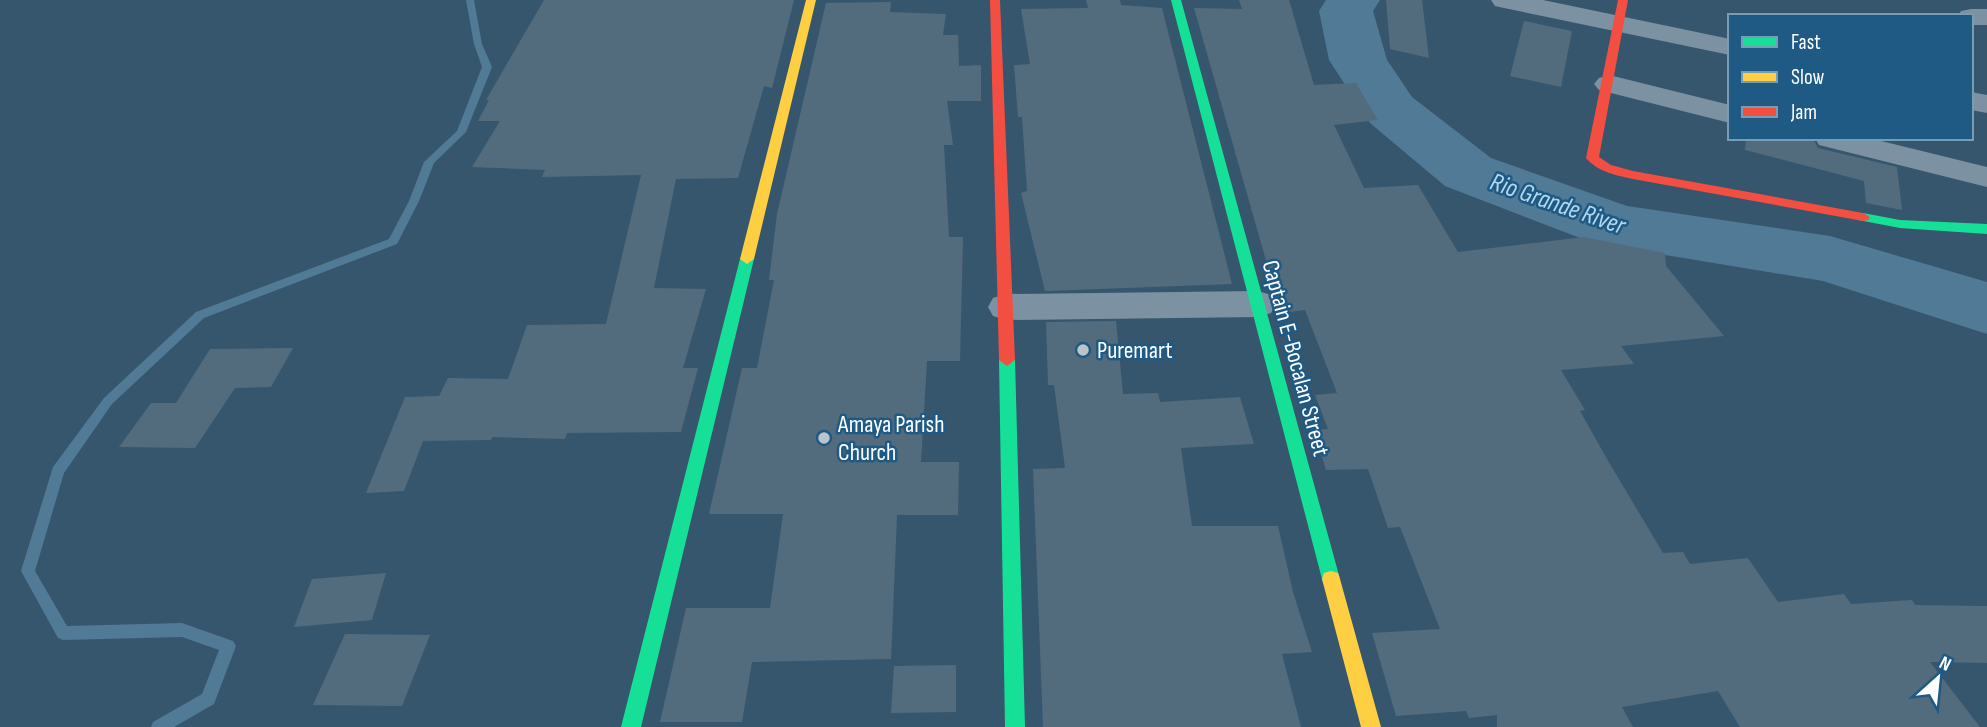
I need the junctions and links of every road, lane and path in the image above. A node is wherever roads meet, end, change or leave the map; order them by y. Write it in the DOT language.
graph roads {
  1 [pos="811,0"];
  2 [pos="995,0"];
  3 [pos="1176,0"];
  4 [pos="1504,0"];
  5 [pos="1621,12"];
  6 [pos="1728,20"];
  7 [pos="1662,32"];
  8 [pos="1728,47"];
  9 [pos="1609,85"];
  10 [pos="1728,114"];
  11 [pos="1837,140"];
  12 [pos="1987,177"];
  13 [pos="1987,229"];
  14 [pos="1258,304"];
  15 [pos="1006,307"];
  16 [pos="631,727"];
  17 [pos="1015,727"];
  18 [pos="1371,727"];
  1 -- 16 [label="street"];
  2 -- 15 [label="street"];
  3 -- 14 [label="street, Captain E-Bocalan Street"];
  4 -- 5 [label="street"];
  5 -- 7 [label="street"];
  5 -- 9 [label="street"];
  6 -- 7 [label="street"];
  7 -- 8 [label="street"];
  9 -- 10 [label="street"];
  9 -- 13 [label="street"];
  11 -- 12 [label="street"];
  14 -- 15 [label="street"];
  14 -- 18 [label="street, Captain E-Bocalan Street"];
  15 -- 17 [label="street"];
}
